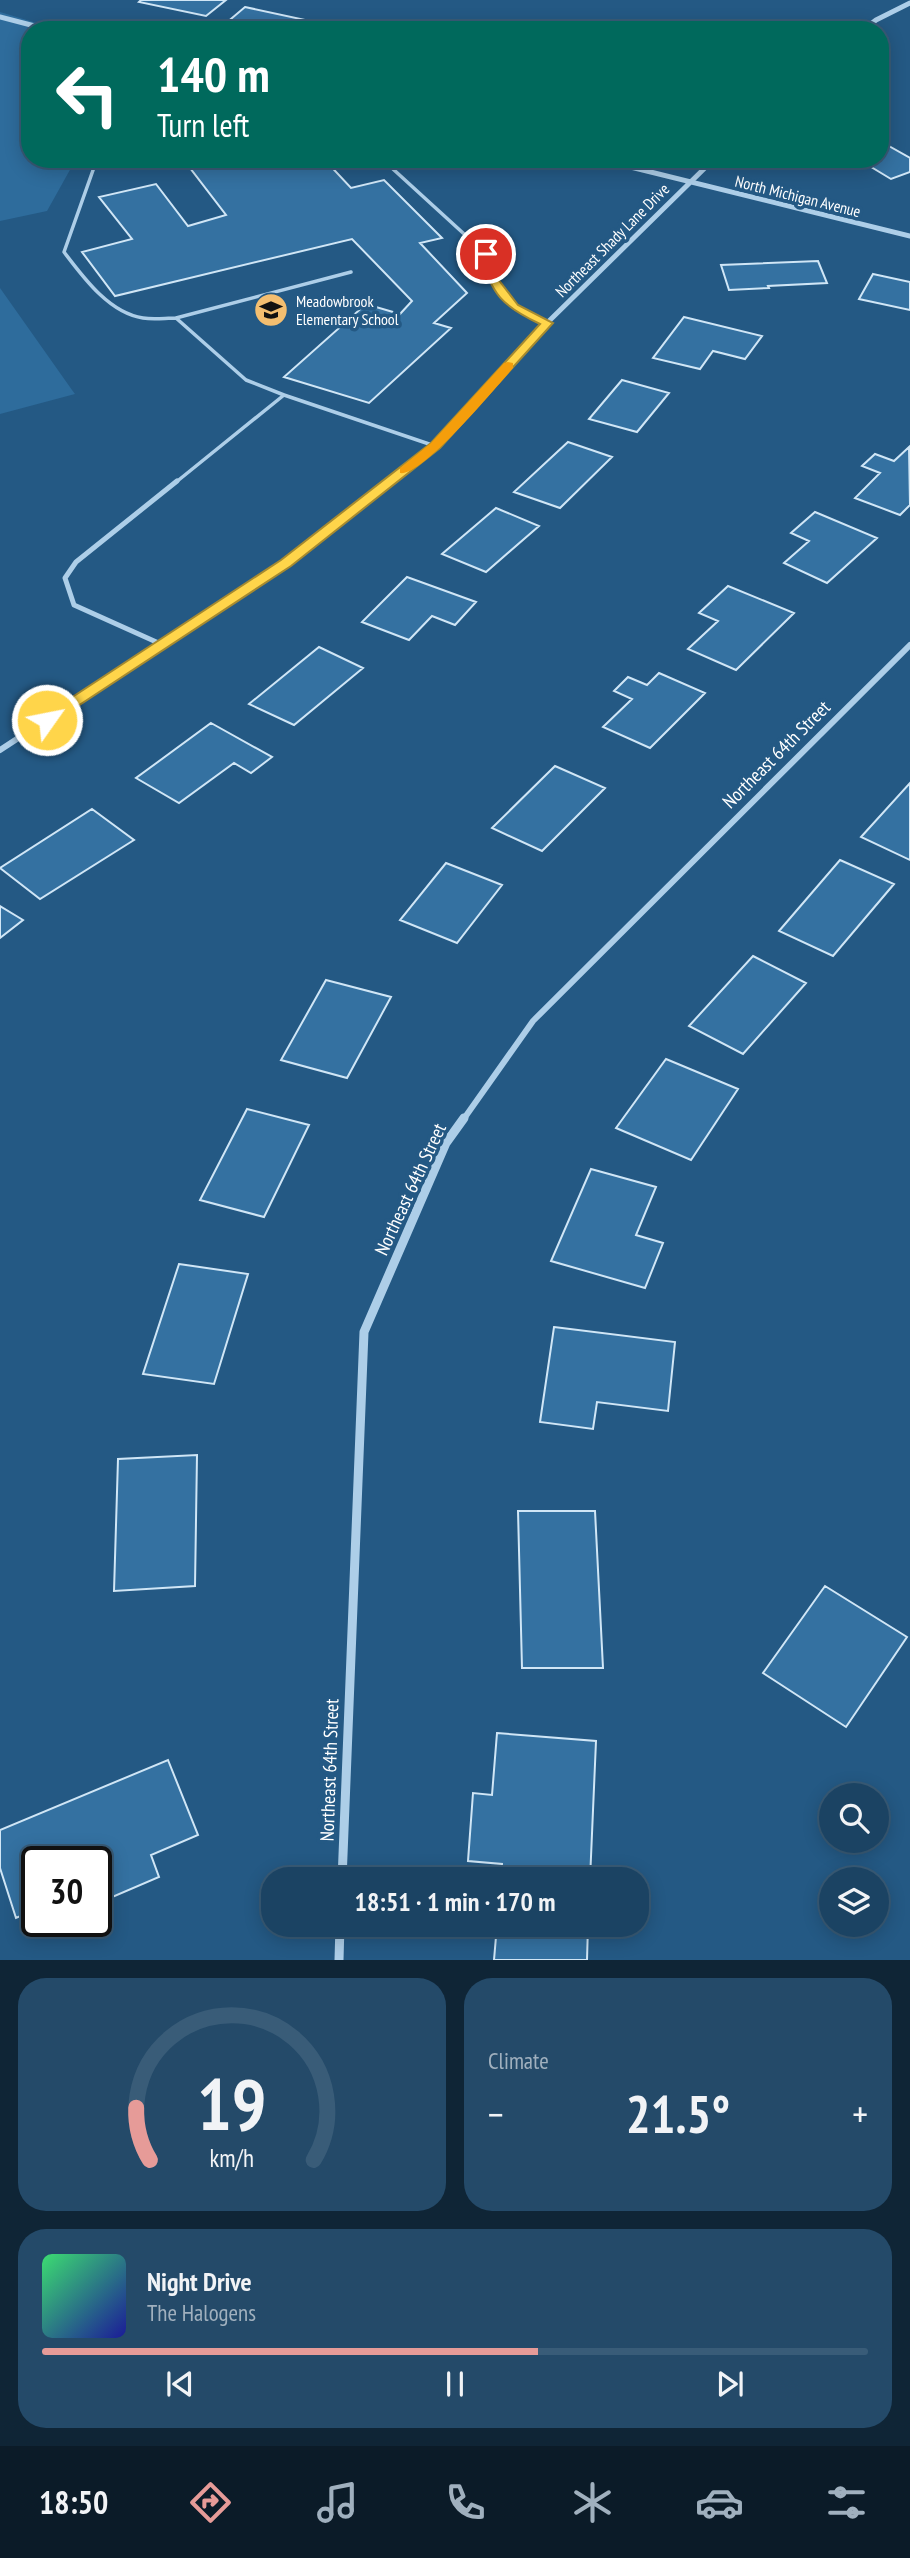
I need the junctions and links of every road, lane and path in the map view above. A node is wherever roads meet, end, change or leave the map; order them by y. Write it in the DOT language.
graph roads {
  1 [pos="910,3"];
  2 [pos="0,17"];
  3 [pos="875,21"];
  4 [pos="21,22"];
  5 [pos="94,168"];
  6 [pos="392,168"];
  7 [pos="634,168"];
  8 [pos="706,168"];
  9 [pos="691,182"];
  10 [pos="910,236"];
  11 [pos="351,272"];
  12 [pos="176,318"];
  13 [pos="547,323"];
  14 [pos="284,395"];
  15 [pos="435,446"];
  16 [pos="163,645"];
  17 [pos="910,645"];
  18 [pos="0,750"];
  19 [pos="343,1867"];
  20 [pos="340,1937"];
  21 [pos="339,1959"];
  1 -- 3 [label="street"];
  2 -- 4 [label="street"];
  5 -- 12 [label="lane"];
  6 -- 13 [label="lane"];
  7 -- 9 [label="street, North Michigan Avenue"];
  8 -- 9 [label="street, Northeast Shady Lane Drive"];
  9 -- 10 [label="street, North Michigan Avenue"];
  9 -- 13 [label="street, Northeast Shady Lane Drive"];
  11 -- 12 [label="lane"];
  12 -- 14 [label="lane"];
  13 -- 15 [label="street, Northeast Shady Lane Drive"];
  14 -- 15 [label="lane"];
  14 -- 16 [label="lane"];
  15 -- 16 [label="street, Northeast Shady Lane Drive"];
  16 -- 18 [label="street, Northeast Shady Lane Drive"];
  17 -- 19 [label="street, Northeast 64th Street"];
  20 -- 21 [label="street"];
}
